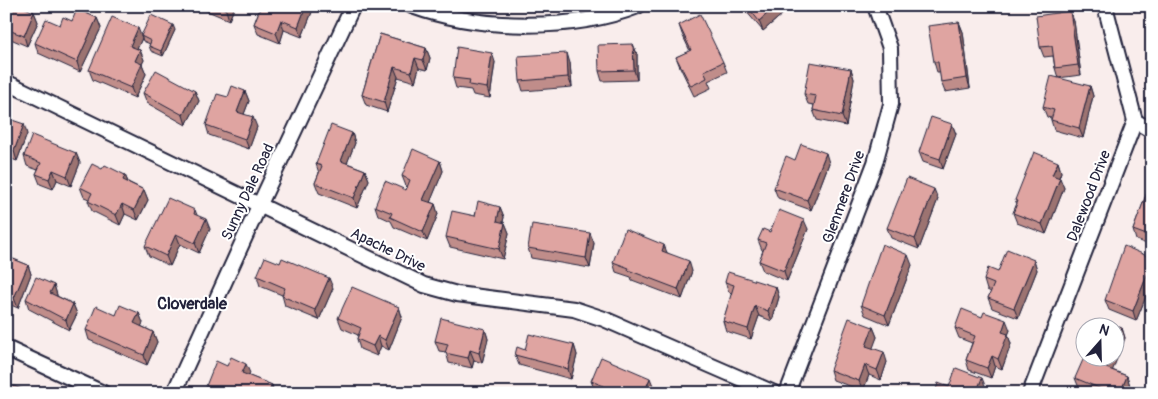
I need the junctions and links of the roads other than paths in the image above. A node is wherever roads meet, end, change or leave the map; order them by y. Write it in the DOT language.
graph roads {
  1 [pos="354,6"];
  2 [pos="412,6"];
  3 [pos="638,6"];
  4 [pos="875,6"];
  5 [pos="1105,6"];
  6 [pos="6,82"];
  7 [pos="1135,122"];
  8 [pos="1152,131"];
  9 [pos="259,206"];
  10 [pos="6,348"];
  11 [pos="103,393"];
  12 [pos="174,393"];
  13 [pos="774,393"];
  14 [pos="787,393"];
  15 [pos="1030,393"];
  1 -- 9 [label="street, Sunny Dale Road"];
  2 -- 3 [label="street"];
  4 -- 14 [label="street, Glenmere Drive"];
  5 -- 7 [label="street"];
  6 -- 9 [label="street, Apache Drive"];
  7 -- 8 [label="street"];
  7 -- 15 [label="street, Dalewood Drive"];
  9 -- 12 [label="street, Sunny Dale Road"];
  9 -- 13 [label="street, Apache Drive"];
  10 -- 11 [label="street"];
}
